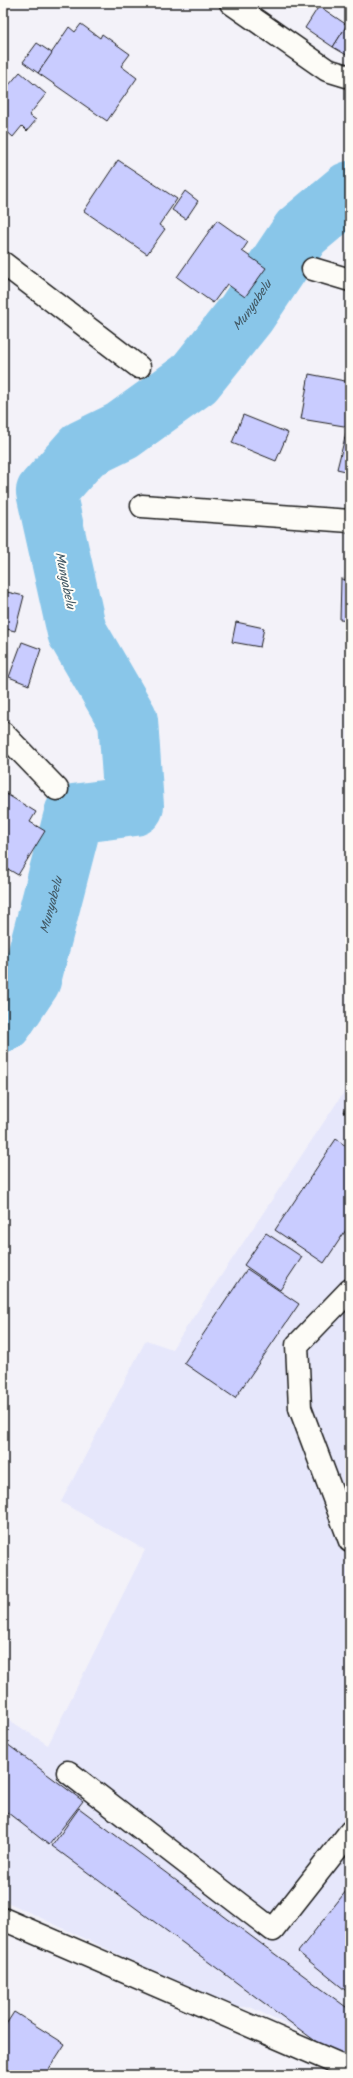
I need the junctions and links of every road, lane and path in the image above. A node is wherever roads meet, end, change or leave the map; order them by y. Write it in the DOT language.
graph roads {
  1 [pos="231,3"];
  2 [pos="350,77"];
  3 [pos="3,263"];
  4 [pos="313,269"];
  5 [pos="350,280"];
  6 [pos="139,367"];
  7 [pos="142,506"];
  8 [pos="350,520"];
  9 [pos="3,733"];
  10 [pos="57,789"];
  11 [pos="350,1290"];
  12 [pos="350,1541"];
  13 [pos="68,1772"];
  14 [pos="350,1832"];
  15 [pos="3,1919"];
  16 [pos="350,2069"];
  1 -- 2 [label="street"];
  3 -- 6 [label="street"];
  4 -- 5 [label="street"];
  7 -- 8 [label="street"];
  9 -- 10 [label="street"];
  11 -- 12 [label="street"];
  13 -- 14 [label="street"];
  15 -- 16 [label="street"];
}
